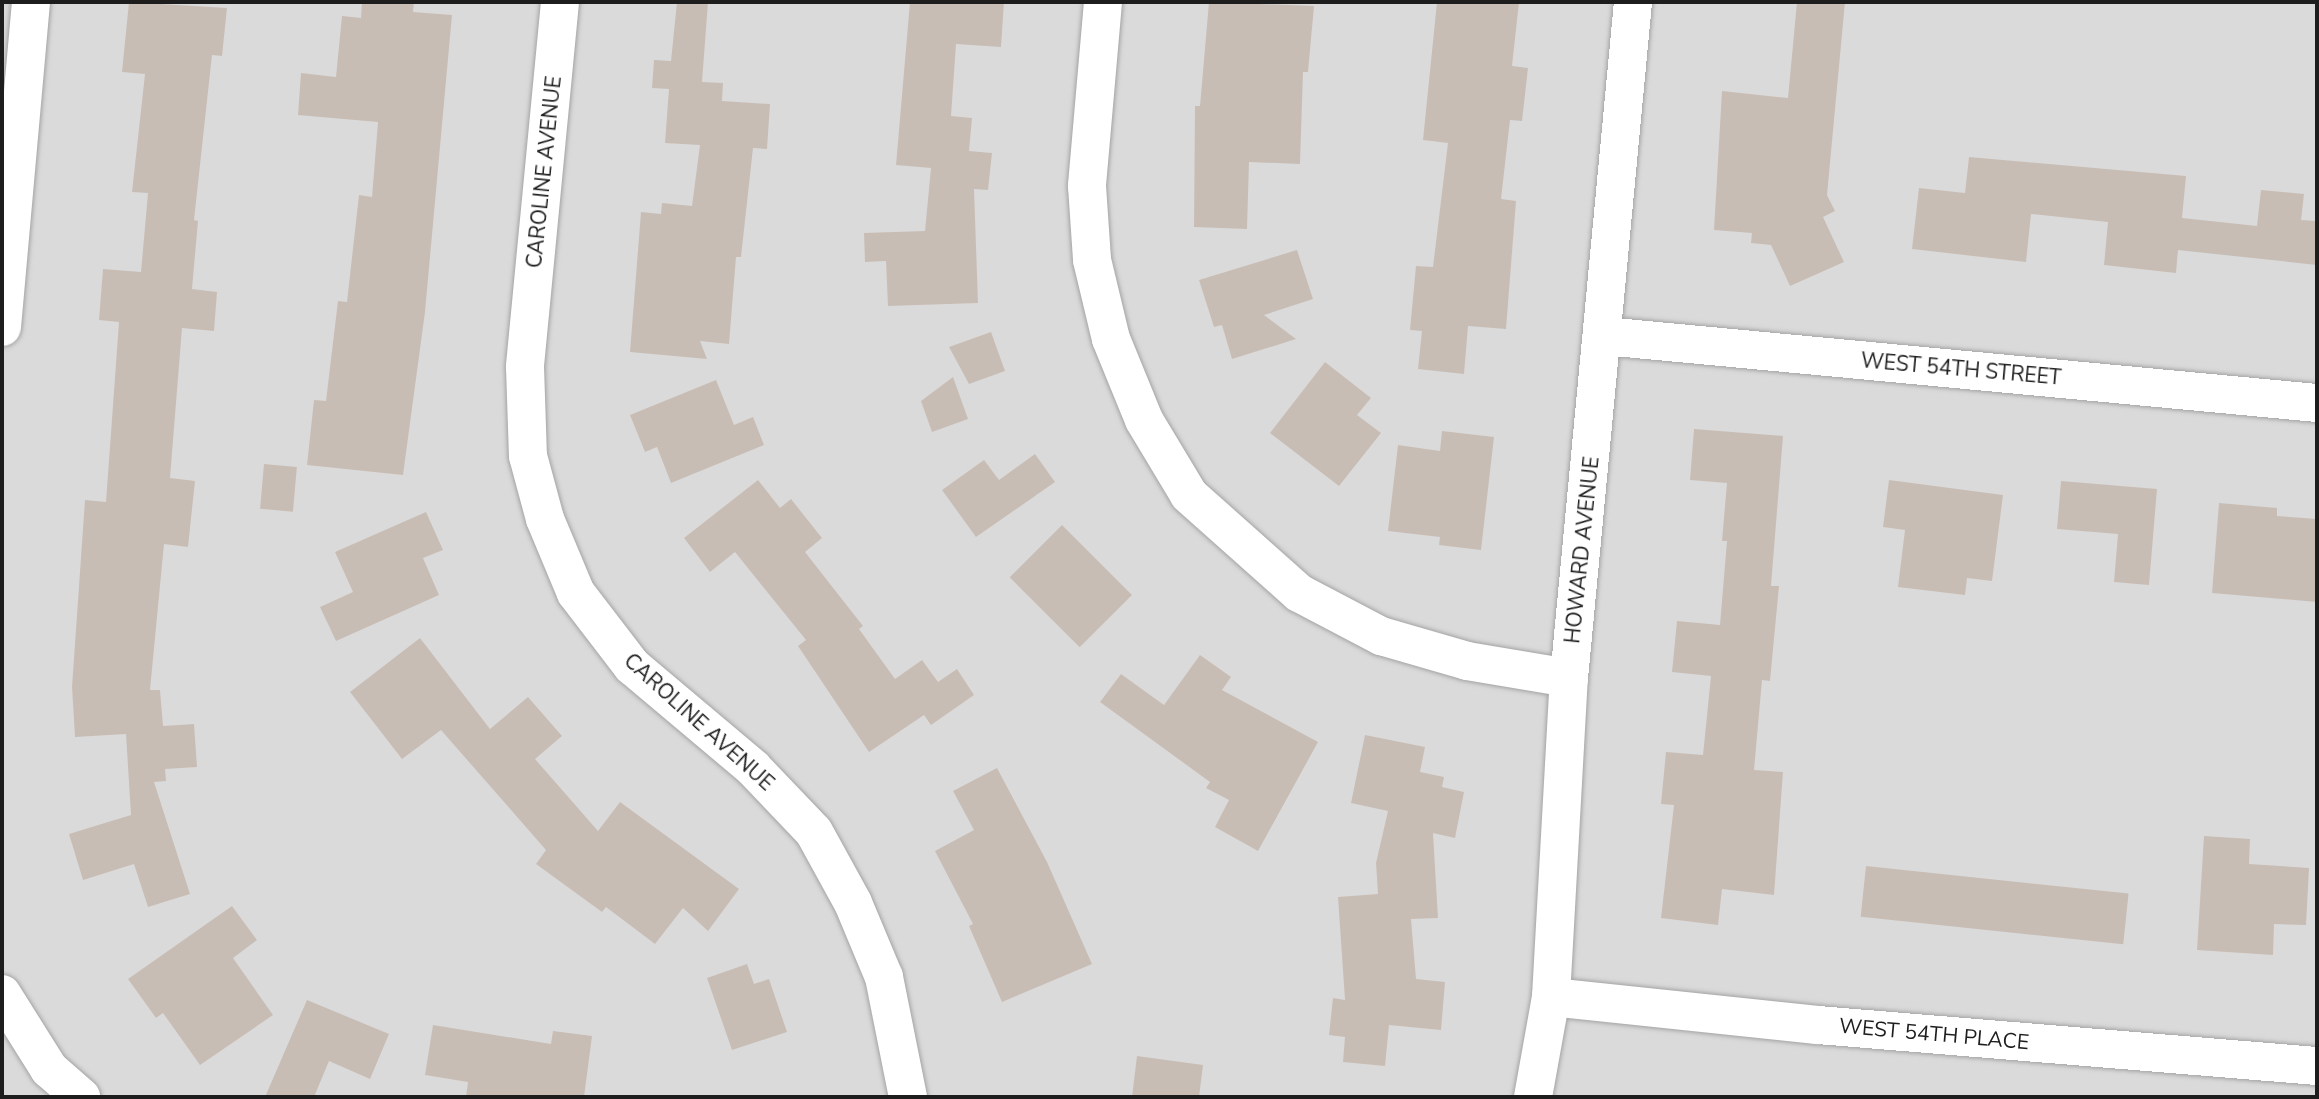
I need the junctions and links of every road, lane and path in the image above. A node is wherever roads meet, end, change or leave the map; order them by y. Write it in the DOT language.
graph roads {
  1 [pos="31,2"];
  2 [pos="560,2"];
  3 [pos="1103,2"];
  4 [pos="1633,2"];
  5 [pos="2,327"];
  6 [pos="1604,336"];
  7 [pos="2317,403"];
  8 [pos="1569,678"];
  9 [pos="2,994"];
  10 [pos="1551,997"];
  11 [pos="2317,1066"];
  12 [pos="81,1097"];
  13 [pos="908,1097"];
  14 [pos="1533,1097"];
  1 -- 5 [label="street"];
  2 -- 13 [label="street, CAROLINE AVENUE"];
  3 -- 8 [label="street"];
  4 -- 6 [label="street, HOWARD AVENUE"];
  6 -- 7 [label="street, WEST 54TH STREET"];
  6 -- 8 [label="street, HOWARD AVENUE"];
  8 -- 10 [label="street, HOWARD AVENUE"];
  9 -- 12 [label="street"];
  10 -- 11 [label="street, WEST 54TH PLACE"];
  10 -- 14 [label="street, HOWARD AVENUE"];
}
